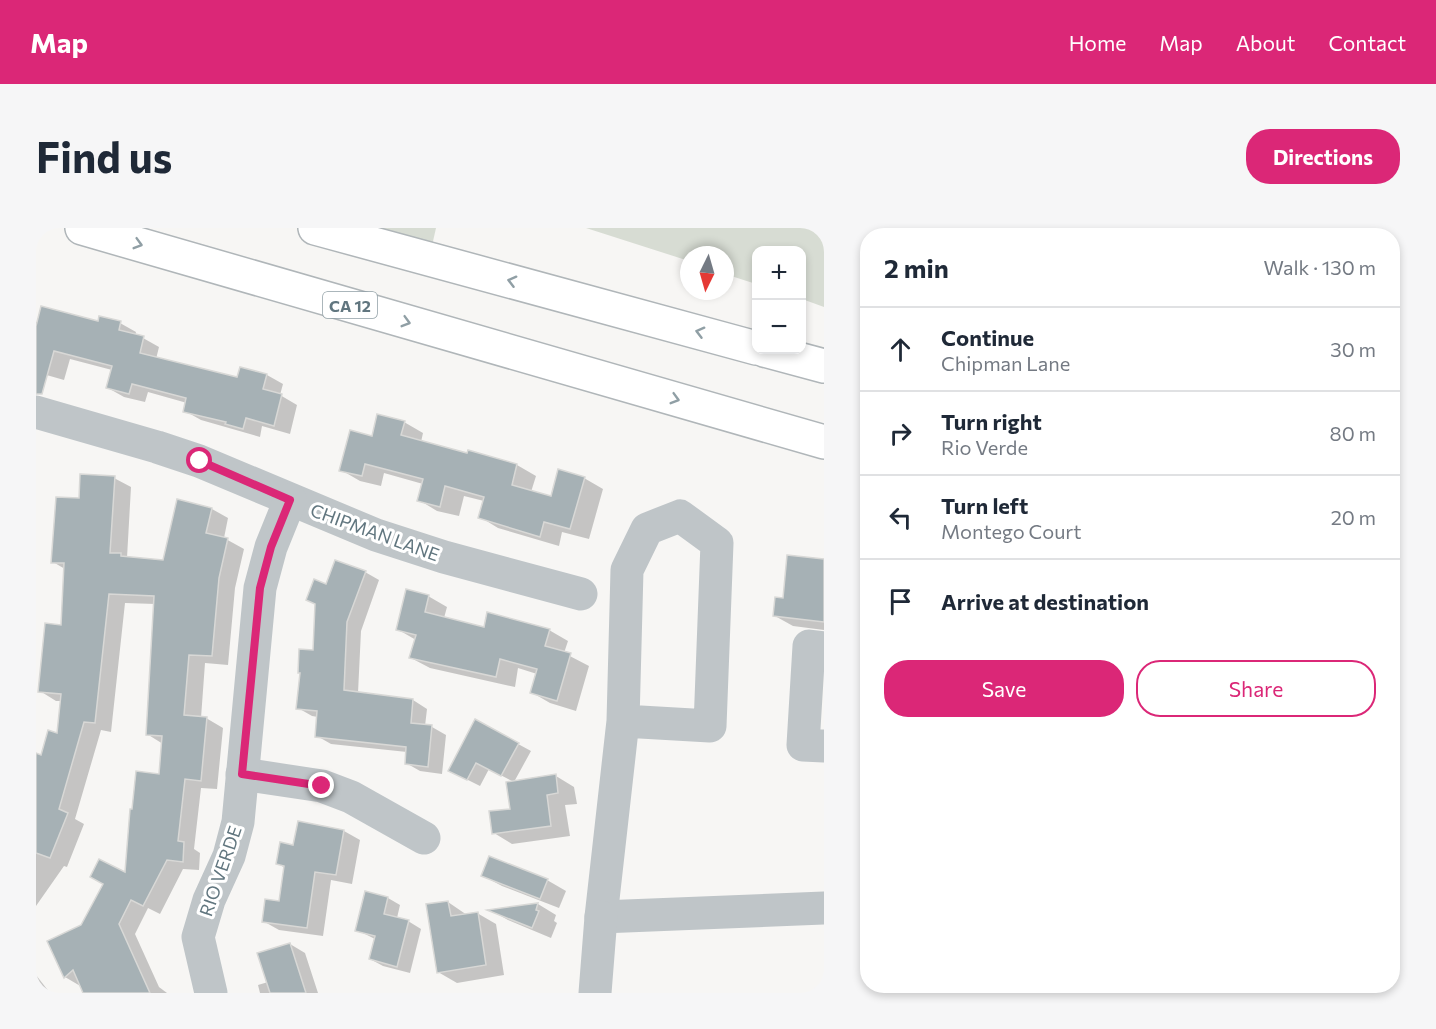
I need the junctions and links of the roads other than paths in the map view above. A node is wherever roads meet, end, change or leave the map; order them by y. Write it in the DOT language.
graph roads {
  1 [pos="82,228"];
  2 [pos="315,228"];
  3 [pos="752,347"];
  4 [pos="779,354"];
  5 [pos="824,366"];
  6 [pos="36,412"];
  7 [pos="824,442"];
  8 [pos="290,500"];
  9 [pos="581,594"];
  10 [pos="824,648"];
  11 [pos="623,721"];
  12 [pos="824,746"];
  13 [pos="242,774"];
  14 [pos="424,838"];
  15 [pos="824,908"];
  16 [pos="602,917"];
  17 [pos="211,993"];
  18 [pos="595,993"];
  1 -- 7 [label="highway, CA 12, one-way"];
  3 -- 2 [label="highway, one-way"];
  4 -- 5 [label="highway"];
  6 -- 8 [label="street, CHIPMAN LANE"];
  8 -- 9 [label="street, CHIPMAN LANE"];
  8 -- 13 [label="street, RIO VERDE"];
  10 -- 12 [label="street"];
  11 -- 11 [label="street"];
  11 -- 16 [label="street"];
  13 -- 14 [label="street"];
  13 -- 17 [label="street, RIO VERDE"];
  15 -- 16 [label="street"];
  16 -- 18 [label="street"];
}
